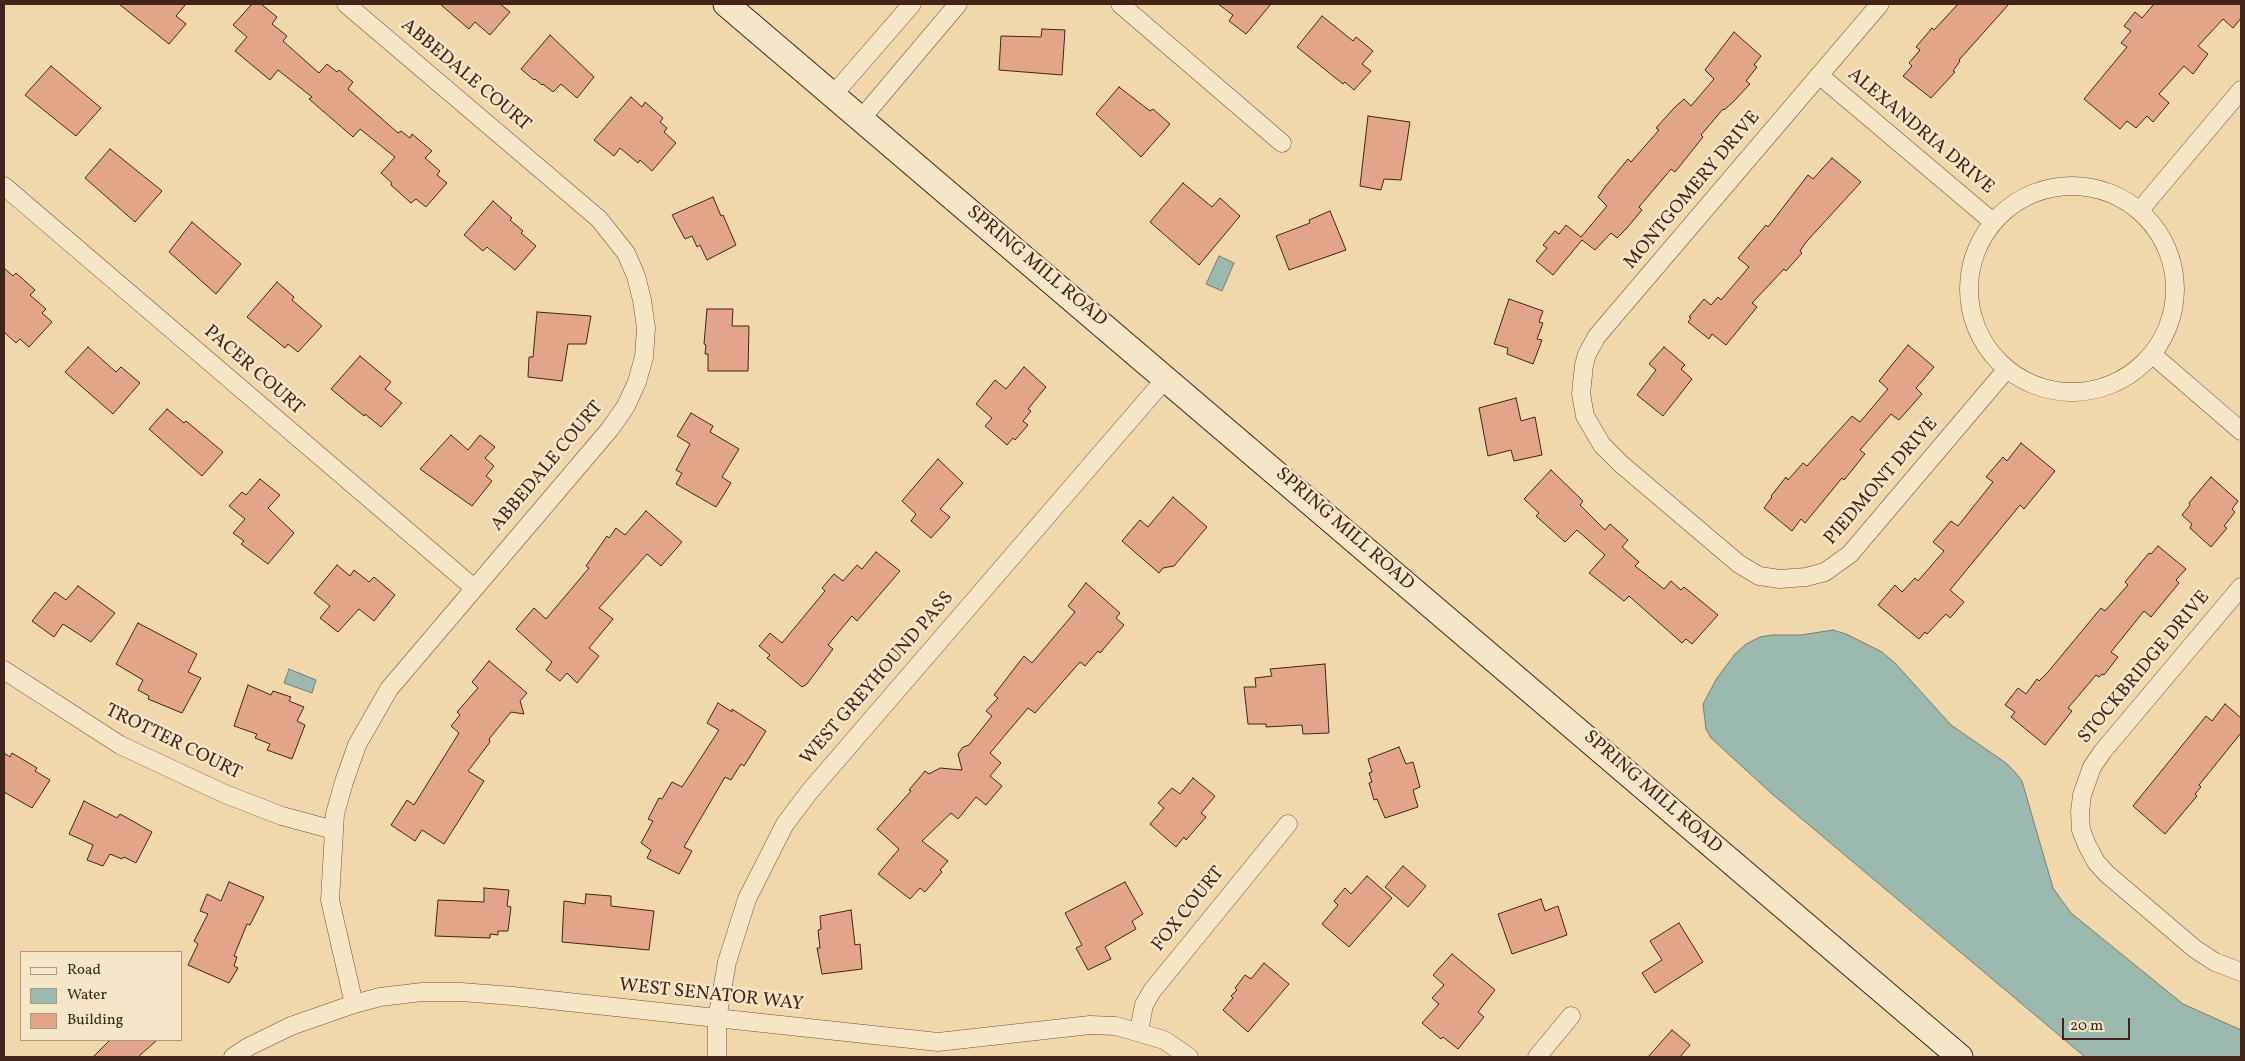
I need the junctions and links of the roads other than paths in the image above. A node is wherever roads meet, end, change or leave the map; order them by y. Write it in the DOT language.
graph roads {
  1 [pos="346,4"];
  2 [pos="726,4"];
  3 [pos="912,4"];
  4 [pos="958,4"];
  5 [pos="1120,4"];
  6 [pos="1880,4"];
  7 [pos="1819,75"];
  8 [pos="2241,90"];
  9 [pos="833,95"];
  10 [pos="861,119"];
  11 [pos="1282,143"];
  12 [pos="4,186"];
  13 [pos="2140,210"];
  14 [pos="1993,222"];
  15 [pos="2153,355"];
  16 [pos="2006,370"];
  17 [pos="1166,378"];
  18 [pos="1587,422"];
  19 [pos="2241,431"];
  20 [pos="2241,586"];
  21 [pos="474,588"];
  22 [pos="4,670"];
  23 [pos="1288,824"];
  24 [pos="334,830"];
  25 [pos="2241,972"];
  26 [pos="354,1004"];
  27 [pos="1571,1016"];
  28 [pos="717,1019"];
  29 [pos="1139,1031"];
  30 [pos="233,1057"];
  31 [pos="717,1057"];
  32 [pos="1189,1057"];
  33 [pos="1537,1057"];
  34 [pos="1960,1057"];
  1 -- 21 [label="street, ABBEDALE COURT"];
  2 -- 9 [label="street, SPRING MILL ROAD"];
  3 -- 9 [label="street"];
  4 -- 10 [label="street"];
  5 -- 11 [label="street"];
  6 -- 7 [label="street, MONTGOMERY DRIVE"];
  7 -- 14 [label="street, ALEXANDRIA DRIVE"];
  7 -- 18 [label="street, MONTGOMERY DRIVE"];
  8 -- 13 [label="street"];
  9 -- 10 [label="street, SPRING MILL ROAD"];
  10 -- 17 [label="street, SPRING MILL ROAD"];
  12 -- 21 [label="street, PACER COURT"];
  13 -- 14 [label="street, ALEXANDRIA DRIVE"];
  13 -- 15 [label="street, ALEXANDRIA DRIVE"];
  14 -- 16 [label="street, ALEXANDRIA DRIVE"];
  15 -- 16 [label="street, ALEXANDRIA DRIVE"];
  15 -- 19 [label="street"];
  16 -- 18 [label="street, PIEDMONT DRIVE"];
  17 -- 28 [label="street, WEST GREYHOUND PASS"];
  17 -- 34 [label="street, SPRING MILL ROAD"];
  20 -- 25 [label="street, STOCKBRIDGE DRIVE"];
  21 -- 24 [label="street, ABBEDALE COURT"];
  22 -- 24 [label="street, TROTTER COURT"];
  23 -- 29 [label="street, FOX COURT"];
  24 -- 26 [label="street, ABBEDALE COURT"];
  26 -- 28 [label="street, WEST SENATOR WAY"];
  26 -- 30 [label="street, WEST SENATOR WAY"];
  27 -- 33 [label="street"];
  28 -- 29 [label="street, WEST SENATOR WAY"];
  28 -- 31 [label="street, WEST GREYHOUND PASS"];
  29 -- 32 [label="street, WEST SENATOR WAY"];
}
